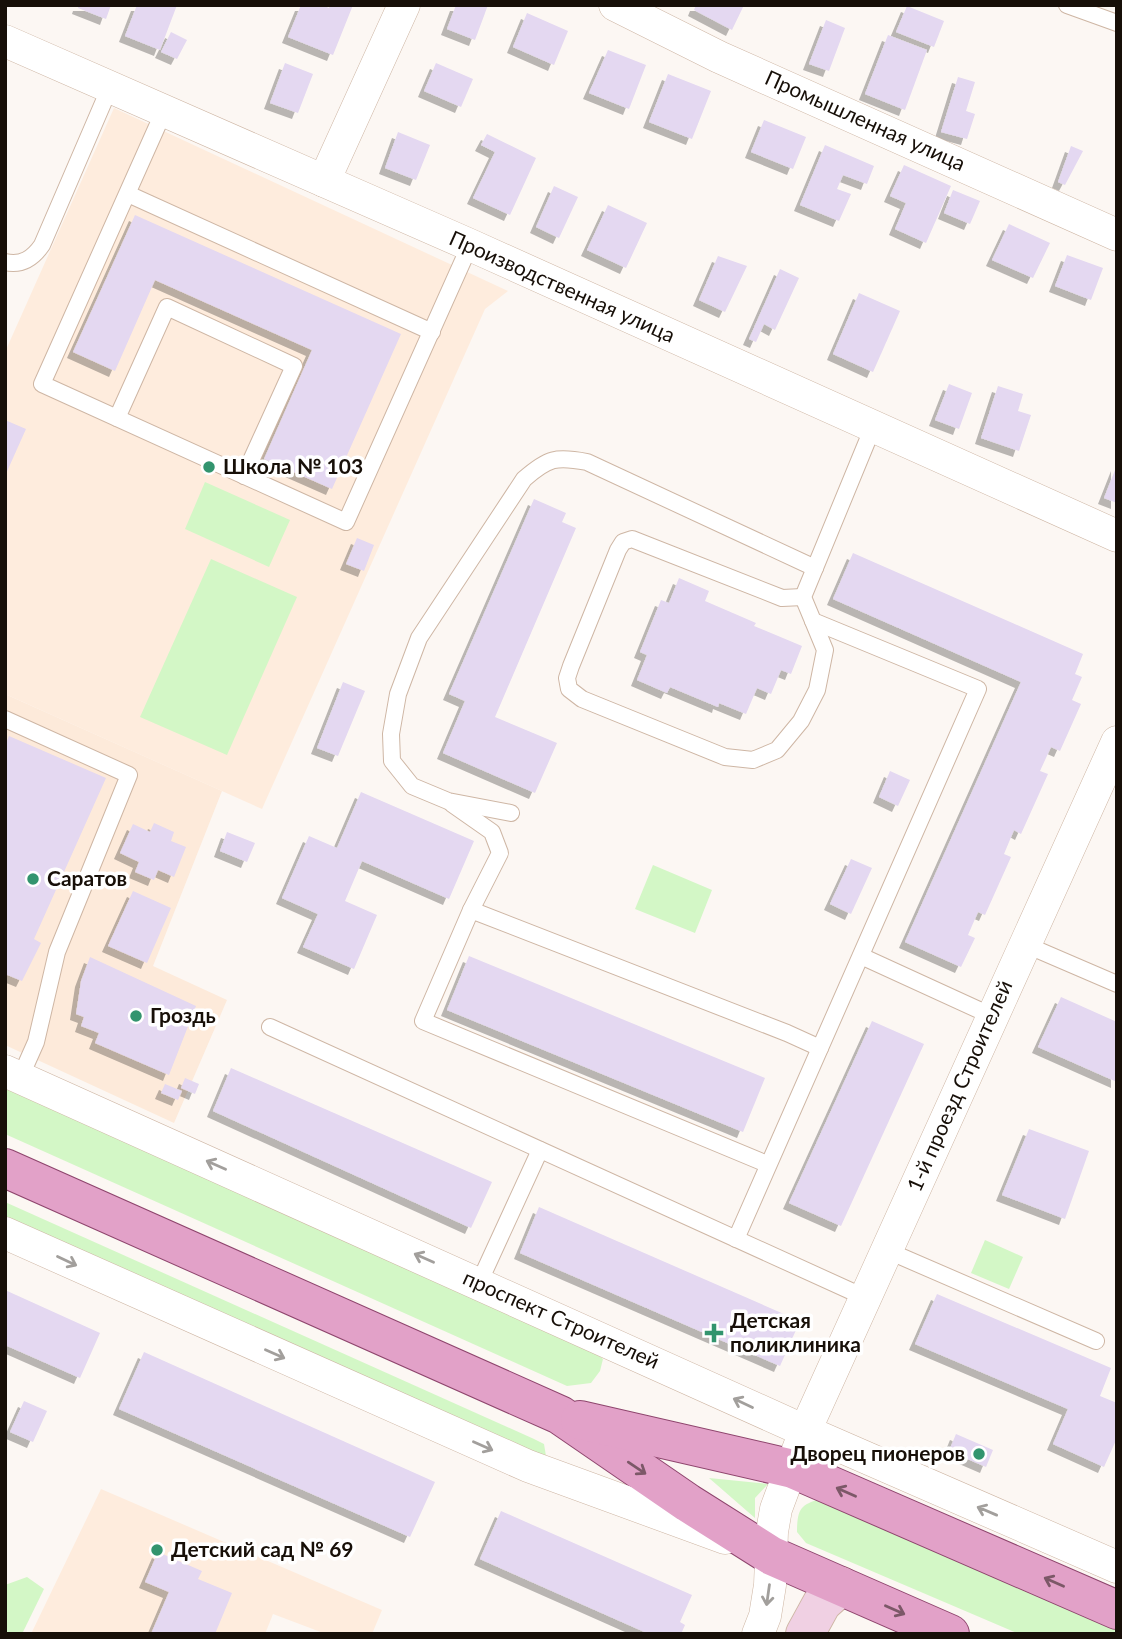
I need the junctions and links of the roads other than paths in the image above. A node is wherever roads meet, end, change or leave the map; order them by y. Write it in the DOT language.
graph roads {
  1 [pos="404,5"];
  2 [pos="615,5"];
  3 [pos="1067,5"];
  4 [pos="1117,23"];
  5 [pos="5,41"];
  6 [pos="110,87"];
  7 [pos="164,111"];
  8 [pos="324,181"];
  9 [pos="128,194"];
  10 [pos="1117,235"];
  11 [pos="470,245"];
  12 [pos="5,262"];
  13 [pos="432,332"];
  14 [pos="117,418"];
  15 [pos="873,427"];
  16 [pos="244,476"];
  17 [pos="1117,536"];
  18 [pos="815,568"];
  19 [pos="803,597"];
  20 [pos="813,621"];
  21 [pos="5,719"];
  22 [pos="1117,742"];
  23 [pos="448,801"];
  24 [pos="511,813"];
  25 [pos="471,910"];
  26 [pos="1024,944"];
  27 [pos="861,956"];
  28 [pos="1117,984"];
  29 [pos="992,1016"];
  30 [pos="270,1027"];
  31 [pos="820,1048"];
  32 [pos="13,1074"];
  33 [pos="540,1150"];
  34 [pos="767,1164"];
  35 [pos="5,1168"];
  36 [pos="5,1233"];
  37 [pos="736,1240"];
  38 [pos="886,1250"];
  39 [pos="480,1283"];
  40 [pos="864,1297"];
  41 [pos="1096,1342"];
  42 [pos="560,1415"];
  43 [pos="805,1431"];
  44 [pos="793,1469"];
  45 [pos="772,1556"];
  46 [pos="1117,1567"];
  47 [pos="841,1586"];
  48 [pos="1117,1610"];
  49 [pos="758,1634"];
  50 [pos="805,1634"];
  51 [pos="950,1634"];
  1 -- 8 [label="street"];
  2 -- 10 [label="street, Промышленная улица"];
  3 -- 4 [label="lane"];
  5 -- 6 [label="street, Производственная улица"];
  6 -- 7 [label="street, Производственная улица"];
  6 -- 12 [label="lane"];
  7 -- 8 [label="street, Производственная улица"];
  7 -- 9 [label="lane"];
  8 -- 11 [label="street, Производственная улица"];
  9 -- 13 [label="lane"];
  9 -- 14 [label="lane"];
  11 -- 13 [label="lane"];
  11 -- 15 [label="street, Производственная улица"];
  13 -- 16 [label="lane"];
  14 -- 16 [label="lane"];
  14 -- 16 [label="lane"];
  15 -- 17 [label="street, Производственная улица"];
  15 -- 18 [label="lane"];
  18 -- 19 [label="lane"];
  18 -- 23 [label="lane"];
  19 -- 20 [label="lane"];
  19 -- 20 [label="lane"];
  20 -- 27 [label="lane"];
  21 -- 32 [label="lane"];
  22 -- 26 [label="street, 1-й проезд Строителей"];
  23 -- 24 [label="lane"];
  23 -- 25 [label="lane"];
  25 -- 31 [label="lane"];
  25 -- 34 [label="lane"];
  26 -- 28 [label="lane"];
  26 -- 29 [label="street, 1-й проезд Строителей"];
  27 -- 29 [label="lane"];
  27 -- 31 [label="lane"];
  29 -- 38 [label="street, 1-й проезд Строителей"];
  30 -- 33 [label="lane"];
  31 -- 34 [label="lane"];
  39 -- 32 [label="street, проспект Строителей, one-way"];
  33 -- 37 [label="lane"];
  33 -- 39 [label="lane"];
  34 -- 37 [label="lane"];
  35 -- 42 [label="main road"];
  36 -- 45 [label="street, one-way"];
  37 -- 40 [label="lane"];
  38 -- 40 [label="street, 1-й проезд Строителей"];
  38 -- 41 [label="lane"];
  43 -- 39 [label="street, проспект Строителей, one-way"];
  40 -- 43 [label="street, 1-й проезд Строителей"];
  42 -- 44 [label="main road"];
  42 -- 45 [label="main road, one-way"];
  43 -- 44 [label="street, 1-й проезд Строителей"];
  46 -- 43 [label="street, проспект Строителей, one-way"];
  44 -- 45 [label="street, 1-й проезд Строителей"];
  48 -- 44 [label="main road, one-way"];
  45 -- 47 [label="main road"];
  45 -- 49 [label="street, 1-й проезд Строителей, one-way"];
  47 -- 50 [label="street"];
  47 -- 51 [label="main road, one-way"];
}
